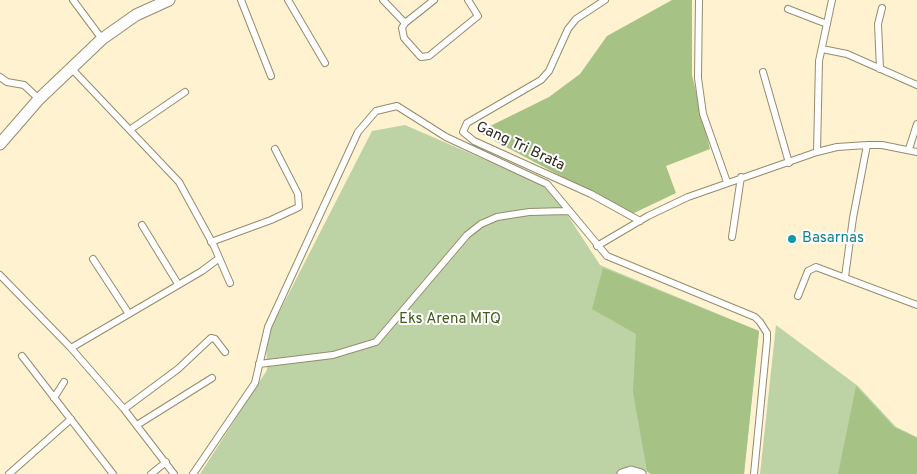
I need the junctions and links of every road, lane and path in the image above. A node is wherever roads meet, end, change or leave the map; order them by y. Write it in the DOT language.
graph roads {
  1 [pos="73,0"];
  2 [pos="166,0"];
  3 [pos="241,0"];
  4 [pos="288,0"];
  5 [pos="383,0"];
  6 [pos="434,0"];
  7 [pos="468,0"];
  8 [pos="605,0"];
  9 [pos="699,0"];
  10 [pos="832,0"];
  11 [pos="882,8"];
  12 [pos="788,9"];
  13 [pos="405,22"];
  14 [pos="827,24"];
  15 [pos="102,40"];
  16 [pos="822,49"];
  17 [pos="325,63"];
  18 [pos="72,68"];
  19 [pos="880,69"];
  20 [pos="763,72"];
  21 [pos="271,76"];
  22 [pos="0,77"];
  23 [pos="917,85"];
  24 [pos="185,92"];
  25 [pos="39,98"];
  26 [pos="917,124"];
  27 [pos="131,130"];
  28 [pos="0,144"];
  29 [pos="867,145"];
  30 [pos="275,148"];
  31 [pos="909,150"];
  32 [pos="817,152"];
  33 [pos="917,152"];
  34 [pos="789,163"];
  35 [pos="741,177"];
  36 [pos="727,182"];
  37 [pos="568,211"];
  38 [pos="640,221"];
  39 [pos="142,225"];
  40 [pos="732,237"];
  41 [pos="211,242"];
  42 [pos="597,246"];
  43 [pos="93,259"];
  44 [pos="218,259"];
  45 [pos="0,275"];
  46 [pos="846,277"];
  47 [pos="230,283"];
  48 [pos="178,284"];
  49 [pos="798,296"];
  50 [pos="917,306"];
  51 [pos="129,314"];
  52 [pos="71,348"];
  53 [pos="224,352"];
  54 [pos="22,356"];
  55 [pos="259,364"];
  56 [pos="212,378"];
  57 [pos="64,382"];
  58 [pos="54,398"];
  59 [pos="124,409"];
  60 [pos="70,420"];
  61 [pos="137,425"];
  62 [pos="166,462"];
  63 [pos="9,474"];
  64 [pos="113,474"];
  65 [pos="151,474"];
  66 [pos="174,474"];
  67 [pos="193,474"];
  68 [pos="622,474"];
  69 [pos="641,474"];
  70 [pos="754,474"];
  1 -- 15 [label="street"];
  2 -- 15 [label="highway"];
  3 -- 21 [label="street"];
  4 -- 17 [label="street"];
  5 -- 13 [label="street"];
  6 -- 13 [label="street"];
  7 -- 13 [label="street"];
  8 -- 38 [label="street, Gang Tri Brata"];
  9 -- 36 [label="street"];
  10 -- 14 [label="street"];
  11 -- 19 [label="street"];
  12 -- 14 [label="street"];
  14 -- 16 [label="street"];
  15 -- 18 [label="highway"];
  16 -- 19 [label="street"];
  16 -- 32 [label="street"];
  18 -- 25 [label="highway"];
  18 -- 27 [label="street"];
  19 -- 23 [label="street"];
  20 -- 34 [label="street"];
  22 -- 25 [label="street"];
  24 -- 27 [label="street"];
  25 -- 28 [label="highway"];
  26 -- 31 [label="street"];
  27 -- 41 [label="street"];
  29 -- 31 [label="street"];
  29 -- 32 [label="street"];
  29 -- 46 [label="street"];
  30 -- 41 [label="street"];
  31 -- 33 [label="street"];
  32 -- 34 [label="street"];
  34 -- 35 [label="street"];
  35 -- 36 [label="street"];
  35 -- 40 [label="street"];
  36 -- 38 [label="street"];
  37 -- 42 [label="street"];
  37 -- 55 [label="street"];
  37 -- 55 [label="street"];
  38 -- 42 [label="street"];
  39 -- 48 [label="street"];
  41 -- 44 [label="street"];
  42 -- 70 [label="street"];
  43 -- 51 [label="street"];
  44 -- 47 [label="street"];
  44 -- 48 [label="street"];
  45 -- 52 [label="street"];
  46 -- 49 [label="street"];
  46 -- 50 [label="street"];
  48 -- 51 [label="street"];
  51 -- 52 [label="street"];
  52 -- 59 [label="street"];
  53 -- 59 [label="street"];
  54 -- 58 [label="street"];
  55 -- 67 [label="street"];
  56 -- 61 [label="street"];
  57 -- 58 [label="street"];
  58 -- 60 [label="street"];
  59 -- 61 [label="street"];
  60 -- 63 [label="street"];
  60 -- 64 [label="street"];
  61 -- 62 [label="street"];
  62 -- 65 [label="street"];
  62 -- 66 [label="street"];
  68 -- 69 [label="street"];
}
